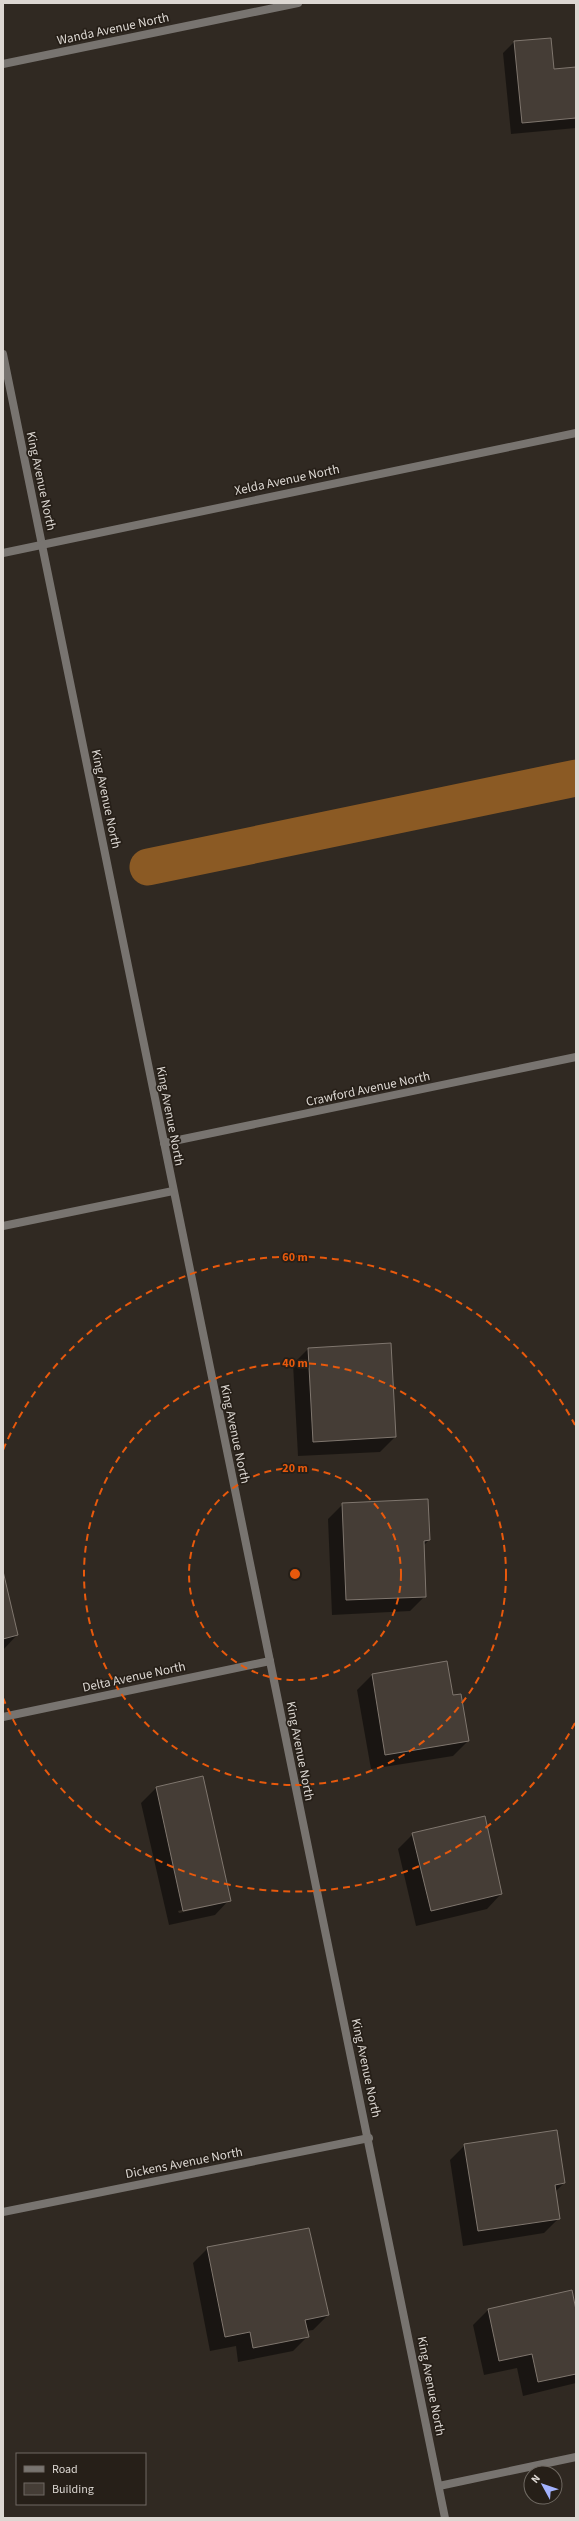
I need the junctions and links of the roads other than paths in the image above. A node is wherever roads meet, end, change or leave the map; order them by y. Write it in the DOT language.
graph roads {
  1 [pos="298,3"];
  2 [pos="3,64"];
  3 [pos="3,354"];
  4 [pos="576,433"];
  5 [pos="42,544"];
  6 [pos="3,553"];
  7 [pos="576,1057"];
  8 [pos="164,1144"];
  9 [pos="173,1191"];
  10 [pos="3,1226"];
  11 [pos="270,1661"];
  12 [pos="3,1717"];
  13 [pos="369,2138"];
  14 [pos="3,2212"];
  15 [pos="576,2457"];
  16 [pos="439,2486"];
  17 [pos="445,2518"];
  1 -- 2 [label="street, Wanda Avenue North"];
  3 -- 5 [label="street, King Avenue North"];
  4 -- 5 [label="street, Xelda Avenue North"];
  5 -- 6 [label="street, Xelda Avenue North"];
  5 -- 8 [label="street, King Avenue North"];
  7 -- 8 [label="street, Crawford Avenue North"];
  8 -- 9 [label="street, King Avenue North"];
  9 -- 10 [label="street"];
  9 -- 11 [label="street, King Avenue North"];
  11 -- 12 [label="street, Delta Avenue North"];
  11 -- 13 [label="street, King Avenue North"];
  13 -- 14 [label="street, Dickens Avenue North"];
  13 -- 16 [label="street, King Avenue North"];
  15 -- 16 [label="street"];
  16 -- 17 [label="street, King Avenue North"];
}
